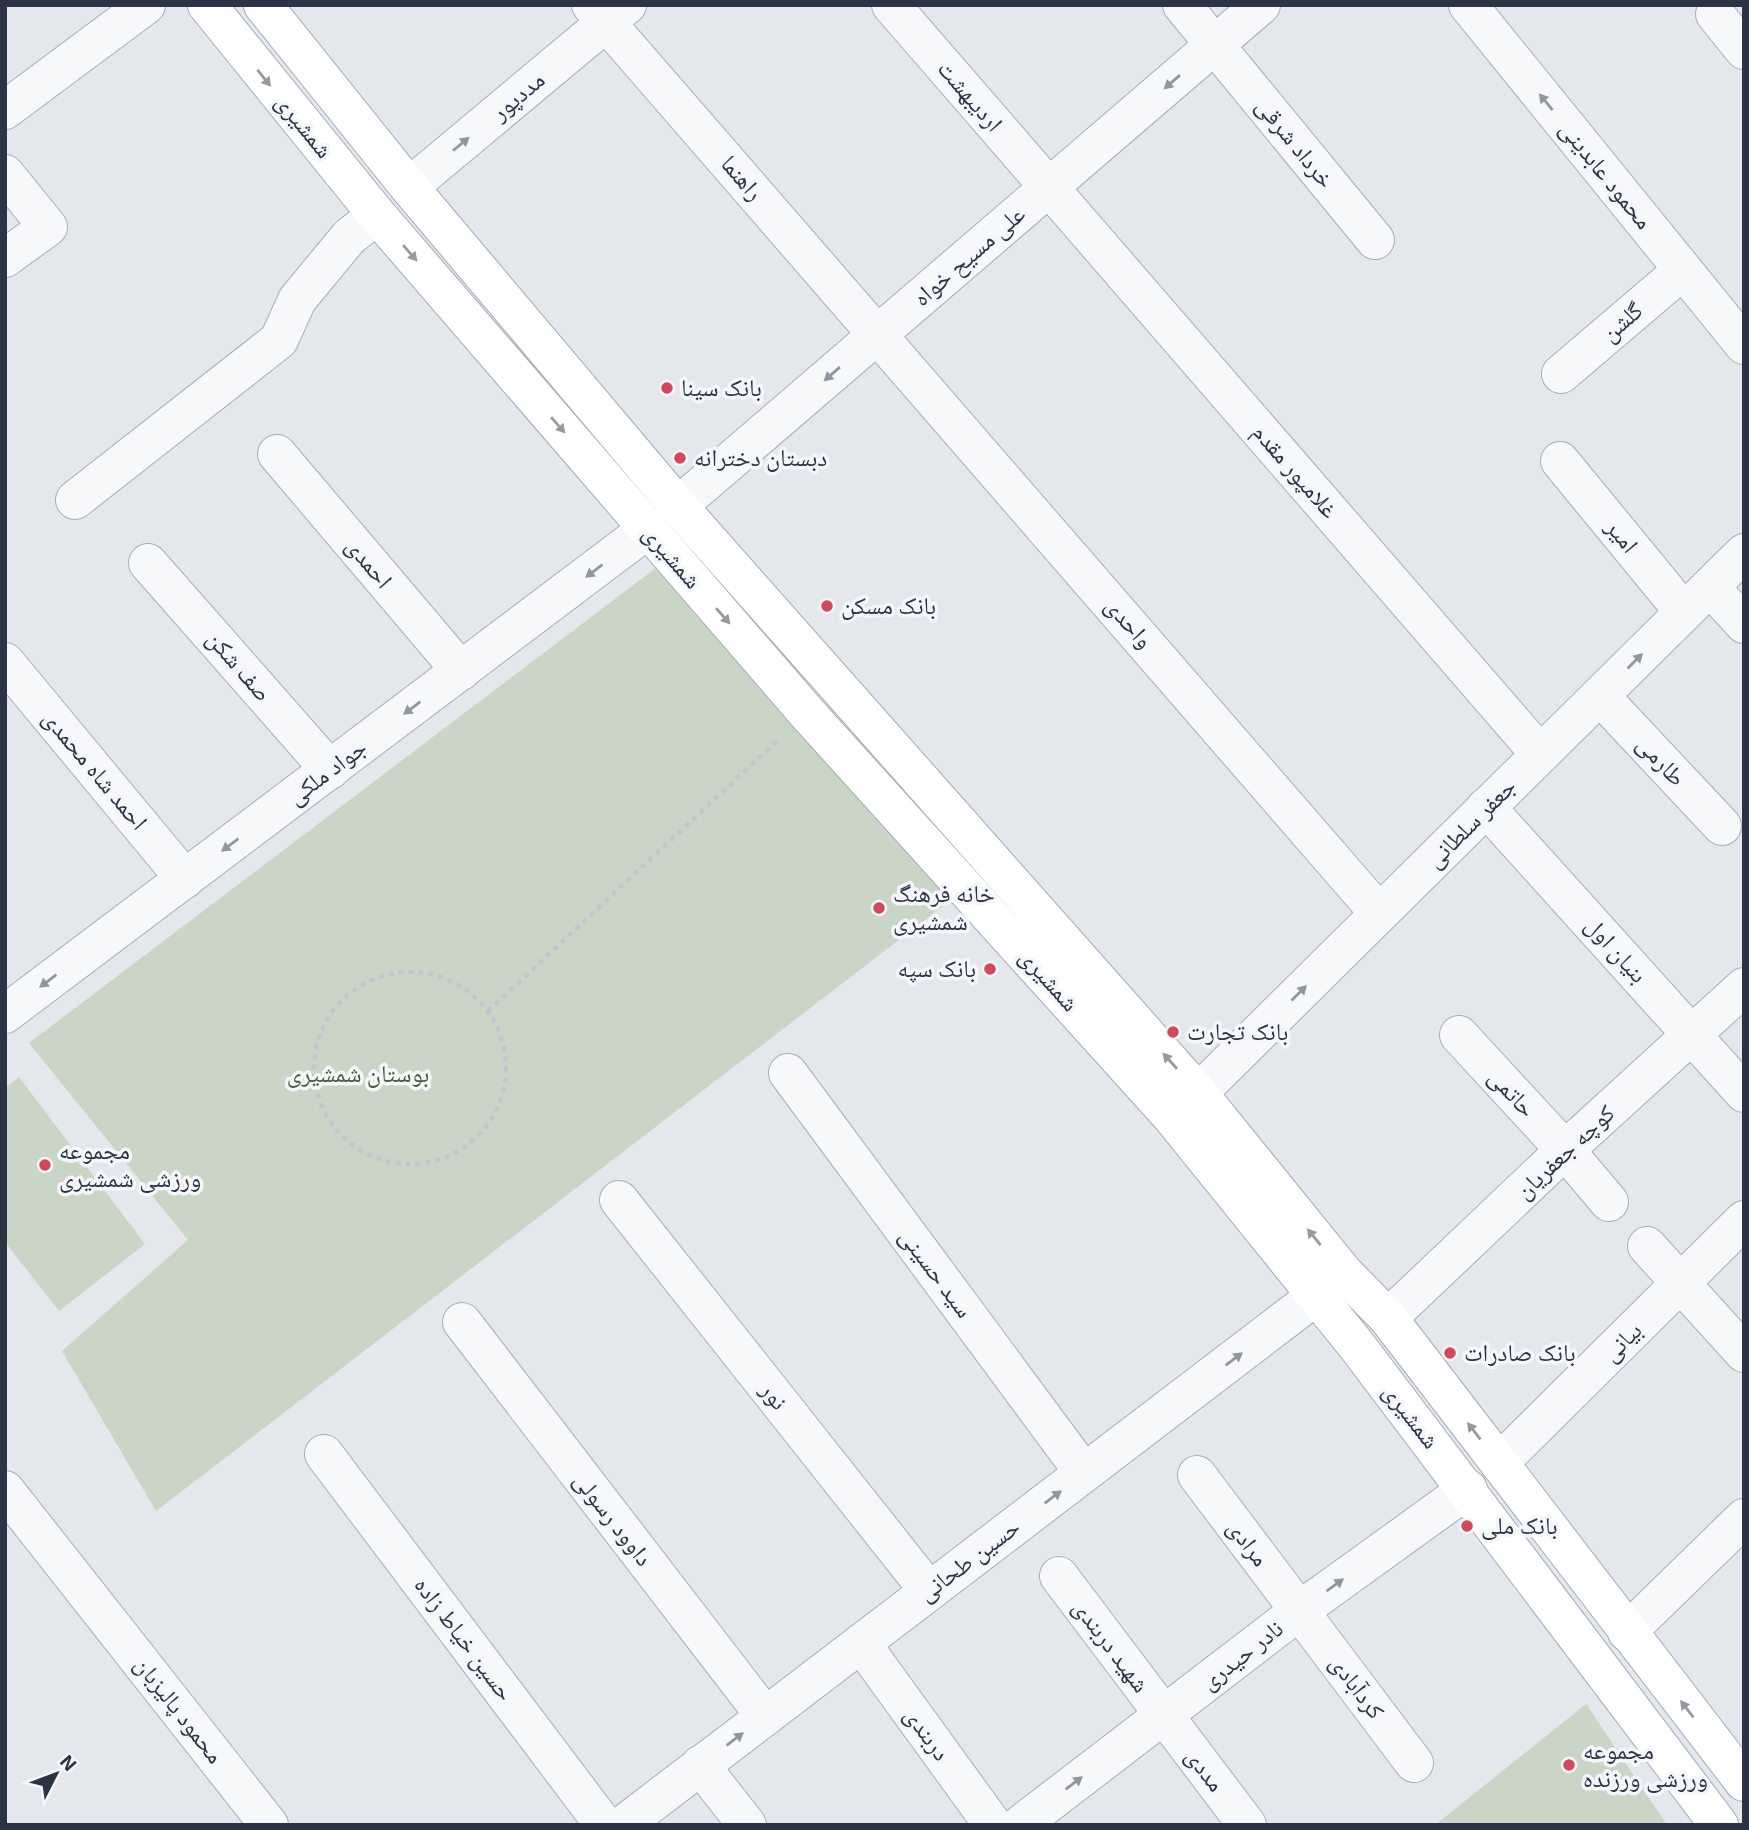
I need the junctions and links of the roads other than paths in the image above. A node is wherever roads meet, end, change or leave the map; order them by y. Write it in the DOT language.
graph roads {
  1 [pos="146,5"];
  2 [pos="207,5"];
  3 [pos="891,5"];
  4 [pos="1182,5"];
  5 [pos="1261,5"];
  6 [pos="1468,5"];
  7 [pos="274,10"];
  8 [pos="608,11"];
  9 [pos="1715,14"];
  10 [pos="237,45"];
  11 [pos="1215,45"];
  12 [pos="1744,50"];
  13 [pos="5,110"];
  14 [pos="5,174"];
  15 [pos="409,187"];
  16 [pos="1049,187"];
  17 [pos="377,215"];
  18 [pos="1375,240"];
  19 [pos="5,258"];
  20 [pos="1683,270"];
  21 [pos="878,334"];
  22 [pos="1744,345"];
  23 [pos="1561,374"];
  24 [pos="277,454"];
  25 [pos="1560,461"];
  26 [pos="75,500"];
  27 [pos="678,506"];
  28 [pos="648,529"];
  29 [pos="1744,553"];
  30 [pos="148,563"];
  31 [pos="1697,599"];
  32 [pos="1744,624"];
  33 [pos="5,662"];
  34 [pos="461,671"];
  35 [pos="1600,696"];
  36 [pos="1541,754"];
  37 [pos="330,770"];
  38 [pos="1486,807"];
  39 [pos="1722,826"];
  40 [pos="185,879"];
  41 [pos="1379,913"];
  42 [pos="1744,987"];
  43 [pos="8,1007"];
  44 [pos="1692,1034"];
  45 [pos="1459,1035"];
  46 [pos="788,1073"];
  47 [pos="1744,1093"];
  48 [pos="1185,1105"];
  49 [pos="1565,1150"];
  50 [pos="619,1200"];
  51 [pos="1609,1202"];
  52 [pos="1744,1220"];
  53 [pos="1647,1246"];
  54 [pos="1682,1283"];
  55 [pos="1329,1284"];
  56 [pos="1388,1318"];
  57 [pos="462,1322"];
  58 [pos="1357,1346"];
  59 [pos="1744,1353"];
  60 [pos="324,1454"];
  61 [pos="1500,1463"];
  62 [pos="1084,1473"];
  63 [pos="1197,1475"];
  64 [pos="1468,1489"];
  65 [pos="5,1490"];
  66 [pos="1744,1518"];
  67 [pos="1059,1576"];
  68 [pos="929,1591"];
  69 [pos="1299,1611"];
  70 [pos="1627,1632"];
  71 [pos="861,1643"];
  72 [pos="1595,1661"];
  73 [pos="1163,1715"];
  74 [pos="765,1716"];
  75 [pos="1414,1763"];
  76 [pos="701,1765"];
  77 [pos="1744,1782"];
  78 [pos="269,1825"];
  79 [pos="604,1825"];
  80 [pos="623,1825"];
  81 [pos="747,1825"];
  82 [pos="993,1825"];
  83 [pos="1020,1825"];
  84 [pos="1247,1825"];
  85 [pos="1719,1825"];
  1 -- 13 [label="street"];
  2 -- 10 [label="main road, شمشیری"];
  3 -- 16 [label="street, اردیبهشت"];
  4 -- 11 [label="street, خرداد شرقی"];
  5 -- 11 [label="street, علی مسیح خواه"];
  20 -- 6 [label="street, محمود عابدینی, one-way"];
  7 -- 10 [label="main road"];
  7 -- 15 [label="main road, شمشیری"];
  15 -- 8 [label="street, مددپور, one-way"];
  8 -- 21 [label="street, راهنما"];
  9 -- 12 [label="street"];
  10 -- 17 [label="main road, شمشیری, one-way"];
  11 -- 16 [label="street, علی مسیح خواه, one-way"];
  11 -- 18 [label="street, خرداد شرقی"];
  14 -- 19 [label="street"];
  15 -- 17 [label="main road"];
  15 -- 27 [label="main road, شمشیری"];
  16 -- 21 [label="street, علی مسیح خواه"];
  16 -- 36 [label="street, غلامپور مقدم"];
  17 -- 26 [label="street"];
  17 -- 28 [label="main road, شمشیری, one-way"];
  20 -- 22 [label="street, محمود عابدینی"];
  20 -- 23 [label="street, گلشن"];
  21 -- 27 [label="street, علی مسیح خواه, one-way"];
  21 -- 41 [label="street, واحدی"];
  24 -- 34 [label="street, احمدی"];
  25 -- 31 [label="street, امیر"];
  27 -- 28 [label="main road"];
  48 -- 27 [label="main road, شمشیری, one-way"];
  28 -- 34 [label="street, جواد ملکی, one-way"];
  28 -- 48 [label="main road, شمشیری, one-way"];
  29 -- 31 [label="street, جعفر سلطانی"];
  30 -- 37 [label="street, صف شکن"];
  31 -- 32 [label="street, امیر"];
  35 -- 31 [label="street, جعفر سلطانی, one-way"];
  33 -- 40 [label="street, احمد شاه محمدی"];
  34 -- 37 [label="street, جواد ملکی, one-way"];
  35 -- 36 [label="street, جعفر سلطانی"];
  35 -- 39 [label="street, طارمی"];
  36 -- 38 [label="street, جعفر سلطانی"];
  37 -- 40 [label="street, جواد ملکی, one-way"];
  38 -- 41 [label="street, جعفر سلطانی"];
  38 -- 44 [label="street, بنیان اول"];
  40 -- 43 [label="street, جواد ملکی, one-way"];
  48 -- 41 [label="street, جعفر سلطانی, one-way"];
  42 -- 44 [label="street, کوچه جعفریان"];
  44 -- 47 [label="street, بنیان اول"];
  44 -- 49 [label="street, کوچه جعفریان"];
  45 -- 49 [label="street, حاتمی"];
  46 -- 62 [label="street, سید حسینی"];
  48 -- 55 [label="main road, شمشیری"];
  49 -- 51 [label="street, حاتمی"];
  49 -- 56 [label="street, کوچه جعفریان"];
  50 -- 68 [label="street, نور"];
  52 -- 54 [label="street, بیانی"];
  53 -- 54 [label="street"];
  54 -- 59 [label="street"];
  54 -- 61 [label="street, بیانی"];
  55 -- 56 [label="main road, شمشیری"];
  55 -- 58 [label="main road, شمشیری"];
  62 -- 55 [label="street, حسین طحانی, one-way"];
  56 -- 58 [label="main road"];
  61 -- 56 [label="main road, شمشیری, one-way"];
  57 -- 74 [label="street, داوود رسولی"];
  58 -- 64 [label="main road, شمشیری"];
  60 -- 79 [label="street, حسین خیاط زاده"];
  61 -- 64 [label="main road"];
  61 -- 70 [label="main road, شمشیری"];
  68 -- 62 [label="street, حسین طحانی, one-way"];
  63 -- 69 [label="street, مرادی"];
  69 -- 64 [label="street, نادر حیدری, one-way"];
  64 -- 72 [label="main road, شمشیری"];
  65 -- 78 [label="street, محمود پالیزبان"];
  66 -- 70 [label="street"];
  67 -- 73 [label="street, شهید دربندی"];
  68 -- 71 [label="street, حسین طحانی"];
  69 -- 73 [label="street, نادر حیدری"];
  69 -- 75 [label="street, کردآبادی"];
  70 -- 72 [label="main road"];
  77 -- 70 [label="main road, شمشیری, one-way"];
  71 -- 74 [label="street, حسین طحانی"];
  71 -- 82 [label="street, دربندی"];
  72 -- 85 [label="main road, شمشیری"];
  83 -- 73 [label="street, نادر حیدری, one-way"];
  73 -- 84 [label="street, مددی"];
  76 -- 74 [label="street, حسین طحانی, one-way"];
  76 -- 80 [label="street, حسین طحانی"];
  76 -- 81 [label="street"];
}
